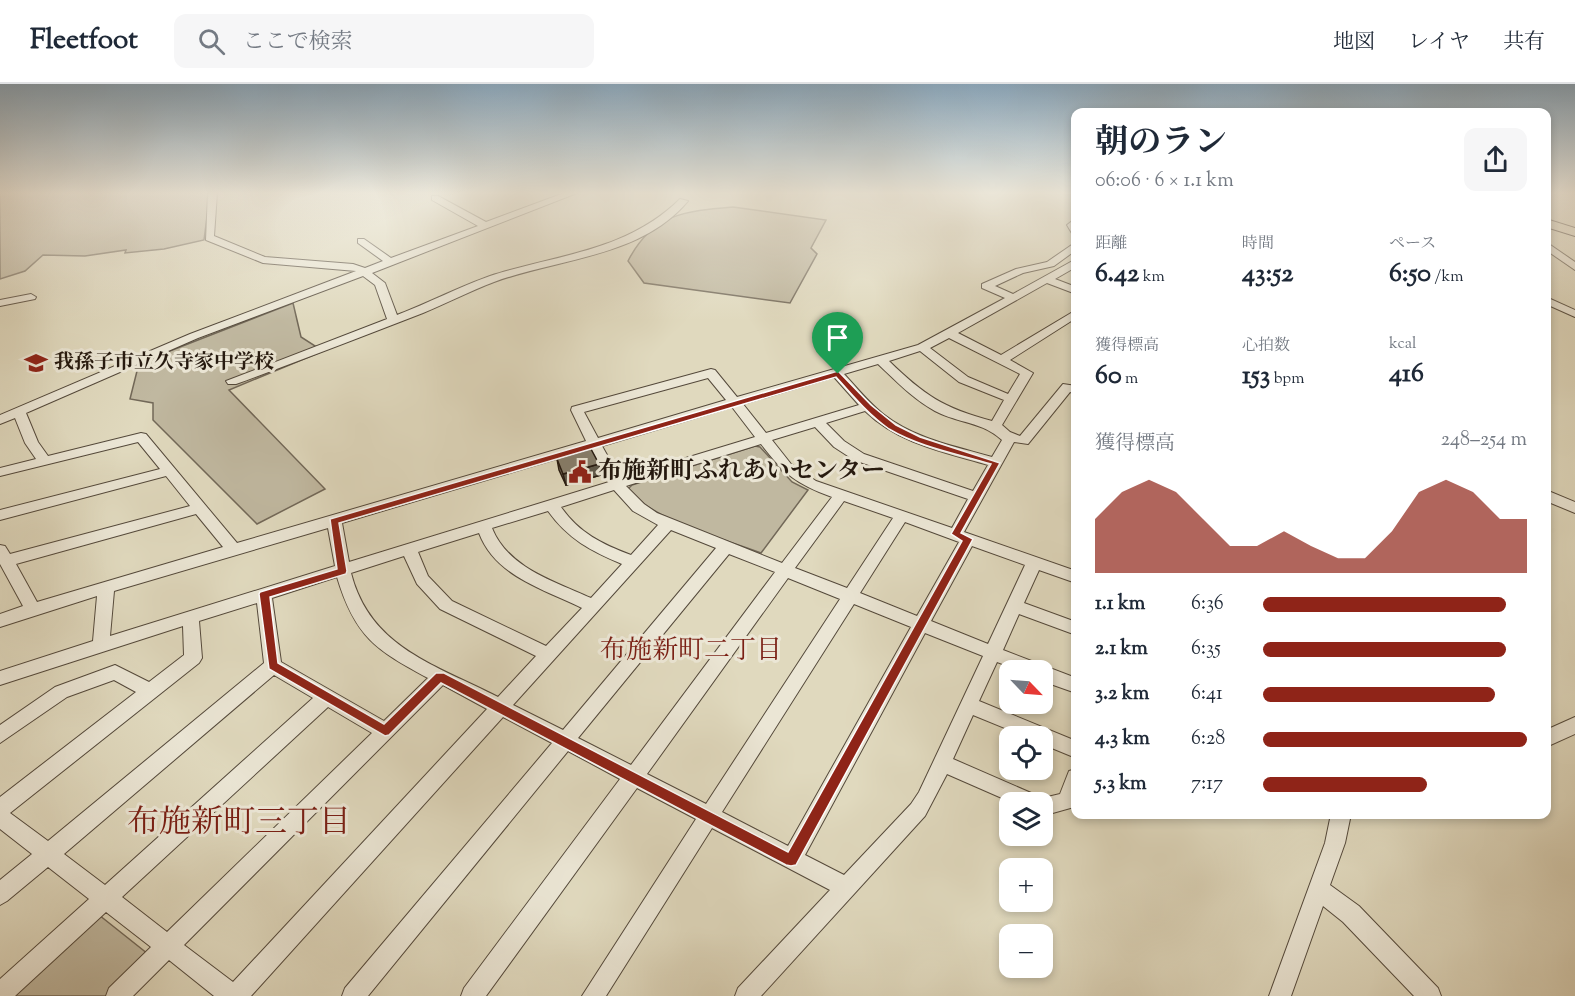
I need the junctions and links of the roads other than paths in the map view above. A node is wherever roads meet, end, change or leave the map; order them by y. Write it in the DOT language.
graph roads {
  1 [pos="210,236"];
  2 [pos="457,236"];
  3 [pos="638,236"];
  4 [pos="361,241"];
  5 [pos="1071,249"];
  6 [pos="1551,249"];
  7 [pos="390,262"];
  8 [pos="1071,265"];
  9 [pos="1575,267"];
  10 [pos="365,272"];
  11 [pos="1046,279"];
  12 [pos="1071,289"];
  13 [pos="31,297"];
  14 [pos="1014,298"];
  15 [pos="1551,302"];
  16 [pos="0,303"];
  17 [pos="1575,314"];
  18 [pos="1071,316"];
  19 [pos="393,320"];
  20 [pos="951,334"];
  21 [pos="922,347"];
  22 [pos="881,360"];
  23 [pos="1001,360"];
  24 [pos="838,374"];
  25 [pos="232,381"];
  26 [pos="1071,388"];
  27 [pos="1013,399"];
  28 [pos="735,403"];
  29 [pos="868,406"];
  30 [pos="19,411"];
  31 [pos="0,420"];
  32 [pos="818,422"];
  33 [pos="1000,431"];
  34 [pos="763,439"];
  35 [pos="596,444"];
  36 [pos="45,461"];
  37 [pos="996,463"];
  38 [pos="168,471"];
  39 [pos="0,472"];
  40 [pos="617,485"];
  41 [pos="840,496"];
  42 [pos="976,497"];
  43 [pos="1551,497"];
  44 [pos="552,505"];
  45 [pos="200,508"];
  46 [pos="1575,508"];
  47 [pos="0,515"];
  48 [pos="902,516"];
  49 [pos="334,521"];
  50 [pos="667,525"];
  51 [pos="484,526"];
  52 [pos="962,537"];
  53 [pos="725,548"];
  54 [pos="410,549"];
  55 [pos="234,550"];
  56 [pos="3,556"];
  57 [pos="633,562"];
  58 [pos="1035,562"];
  59 [pos="342,571"];
  60 [pos="785,572"];
  61 [pos="1071,575"];
  62 [pos="106,588"];
  63 [pos="264,594"];
  64 [pos="851,597"];
  65 [pos="593,606"];
  66 [pos="1014,606"];
  67 [pos="33,609"];
  68 [pos="191,617"];
  69 [pos="0,621"];
  70 [pos="921,625"];
  71 [pos="1071,627"];
  72 [pos="101,645"];
  73 [pos="993,653"];
  74 [pos="549,655"];
  75 [pos="1011,660"];
  76 [pos="273,666"];
  77 [pos="440,677"];
  78 [pos="1053,677"];
  79 [pos="0,678"];
  80 [pos="1071,684"];
  81 [pos="150,691"];
  82 [pos="325,698"];
  83 [pos="969,705"];
  84 [pos="500,707"];
  85 [pos="1575,725"];
  86 [pos="385,731"];
  87 [pos="0,735"];
  88 [pos="1551,737"];
  89 [pos="565,741"];
  90 [pos="1071,748"];
  91 [pos="942,763"];
  92 [pos="634,778"];
  93 [pos="1071,790"];
  94 [pos="1008,792"];
  95 [pos="1053,804"];
  96 [pos="0,809"];
  97 [pos="0,817"];
  98 [pos="710,818"];
  99 [pos="1340,819"];
  100 [pos="49,853"];
  101 [pos="791,860"];
  102 [pos="846,887"];
  103 [pos="1318,889"];
  104 [pos="0,894"];
  105 [pos="106,898"];
  106 [pos="168,946"];
  107 [pos="0,994"];
  108 [pos="117,996"];
  109 [pos="234,996"];
  110 [pos="353,996"];
  111 [pos="472,996"];
  112 [pos="593,996"];
  113 [pos="746,996"];
  114 [pos="1280,996"];
  115 [pos="1430,996"];
  1 -- 10 [label="street"];
  2 -- 7 [label="street"];
  3 -- 19 [label="street"];
  4 -- 7 [label="street"];
  5 -- 14 [label="street"];
  6 -- 9 [label="street"];
  7 -- 10 [label="street"];
  8 -- 11 [label="street"];
  10 -- 19 [label="street"];
  10 -- 30 [label="street"];
  11 -- 12 [label="street"];
  11 -- 14 [label="street"];
  13 -- 16 [label="street"];
  14 -- 20 [label="street"];
  15 -- 17 [label="street"];
  18 -- 23 [label="street"];
  19 -- 25 [label="street"];
  20 -- 21 [label="street"];
  20 -- 23 [label="street"];
  21 -- 22 [label="street"];
  21 -- 27 [label="street"];
  22 -- 24 [label="street"];
  22 -- 33 [label="street"];
  23 -- 27 [label="street"];
  24 -- 28 [label="street"];
  24 -- 29 [label="street"];
  26 -- 33 [label="street"];
  27 -- 33 [label="street"];
  28 -- 34 [label="street"];
  28 -- 35 [label="street"];
  28 -- 35 [label="street"];
  29 -- 32 [label="street"];
  29 -- 37 [label="street"];
  30 -- 31 [label="street"];
  30 -- 36 [label="street"];
  32 -- 34 [label="street"];
  32 -- 42 [label="street"];
  33 -- 37 [label="street"];
  34 -- 40 [label="street"];
  34 -- 41 [label="street"];
  35 -- 40 [label="street"];
  35 -- 49 [label="street"];
  36 -- 38 [label="street"];
  36 -- 39 [label="street"];
  37 -- 42 [label="street"];
  38 -- 45 [label="street"];
  38 -- 47 [label="street"];
  40 -- 44 [label="street"];
  40 -- 50 [label="street"];
  41 -- 48 [label="street"];
  41 -- 60 [label="street"];
  42 -- 52 [label="street"];
  43 -- 46 [label="street"];
  44 -- 51 [label="street"];
  44 -- 57 [label="street"];
  45 -- 55 [label="street"];
  45 -- 56 [label="street"];
  48 -- 52 [label="street"];
  48 -- 64 [label="street"];
  49 -- 55 [label="street"];
  49 -- 59 [label="street"];
  50 -- 53 [label="street"];
  50 -- 57 [label="street"];
  51 -- 54 [label="street"];
  51 -- 65 [label="street"];
  52 -- 58 [label="street"];
  52 -- 70 [label="street"];
  53 -- 60 [label="street"];
  53 -- 89 [label="street"];
  54 -- 59 [label="street"];
  54 -- 74 [label="street"];
  55 -- 62 [label="street"];
  56 -- 67 [label="street"];
  57 -- 65 [label="street"];
  58 -- 61 [label="street"];
  58 -- 66 [label="street"];
  59 -- 63 [label="street"];
  59 -- 77 [label="street"];
  60 -- 64 [label="street"];
  60 -- 92 [label="street"];
  62 -- 67 [label="street"];
  62 -- 72 [label="street"];
  63 -- 68 [label="street"];
  63 -- 76 [label="street"];
  64 -- 70 [label="street"];
  64 -- 98 [label="street"];
  65 -- 74 [label="street"];
  66 -- 71 [label="street"];
  66 -- 73 [label="street"];
  67 -- 69 [label="street"];
  68 -- 72 [label="street"];
  68 -- 81 [label="street"];
  70 -- 73 [label="street"];
  70 -- 101 [label="street"];
  72 -- 79 [label="street"];
  73 -- 75 [label="street"];
  73 -- 83 [label="street"];
  74 -- 84 [label="street"];
  76 -- 82 [label="street"];
  76 -- 100 [label="street"];
  77 -- 84 [label="street"];
  77 -- 86 [label="street"];
  78 -- 80 [label="street"];
  81 -- 87 [label="street"];
  81 -- 96 [label="street"];
  82 -- 86 [label="street"];
  82 -- 105 [label="street"];
  83 -- 90 [label="street"];
  83 -- 91 [label="street"];
  84 -- 89 [label="street"];
  84 -- 109 [label="street"];
  85 -- 88 [label="street"];
  86 -- 106 [label="street"];
  89 -- 92 [label="street"];
  89 -- 110 [label="street"];
  91 -- 94 [label="street"];
  91 -- 102 [label="street"];
  92 -- 98 [label="street"];
  92 -- 111 [label="street"];
  93 -- 95 [label="street"];
  97 -- 100 [label="street"];
  98 -- 101 [label="street"];
  98 -- 112 [label="street"];
  99 -- 103 [label="street"];
  100 -- 104 [label="street"];
  100 -- 105 [label="street"];
  101 -- 102 [label="street"];
  102 -- 113 [label="street"];
  103 -- 114 [label="street"];
  103 -- 115 [label="street"];
  105 -- 106 [label="street"];
  105 -- 107 [label="street"];
  106 -- 108 [label="street"];
  106 -- 109 [label="street"];
}
